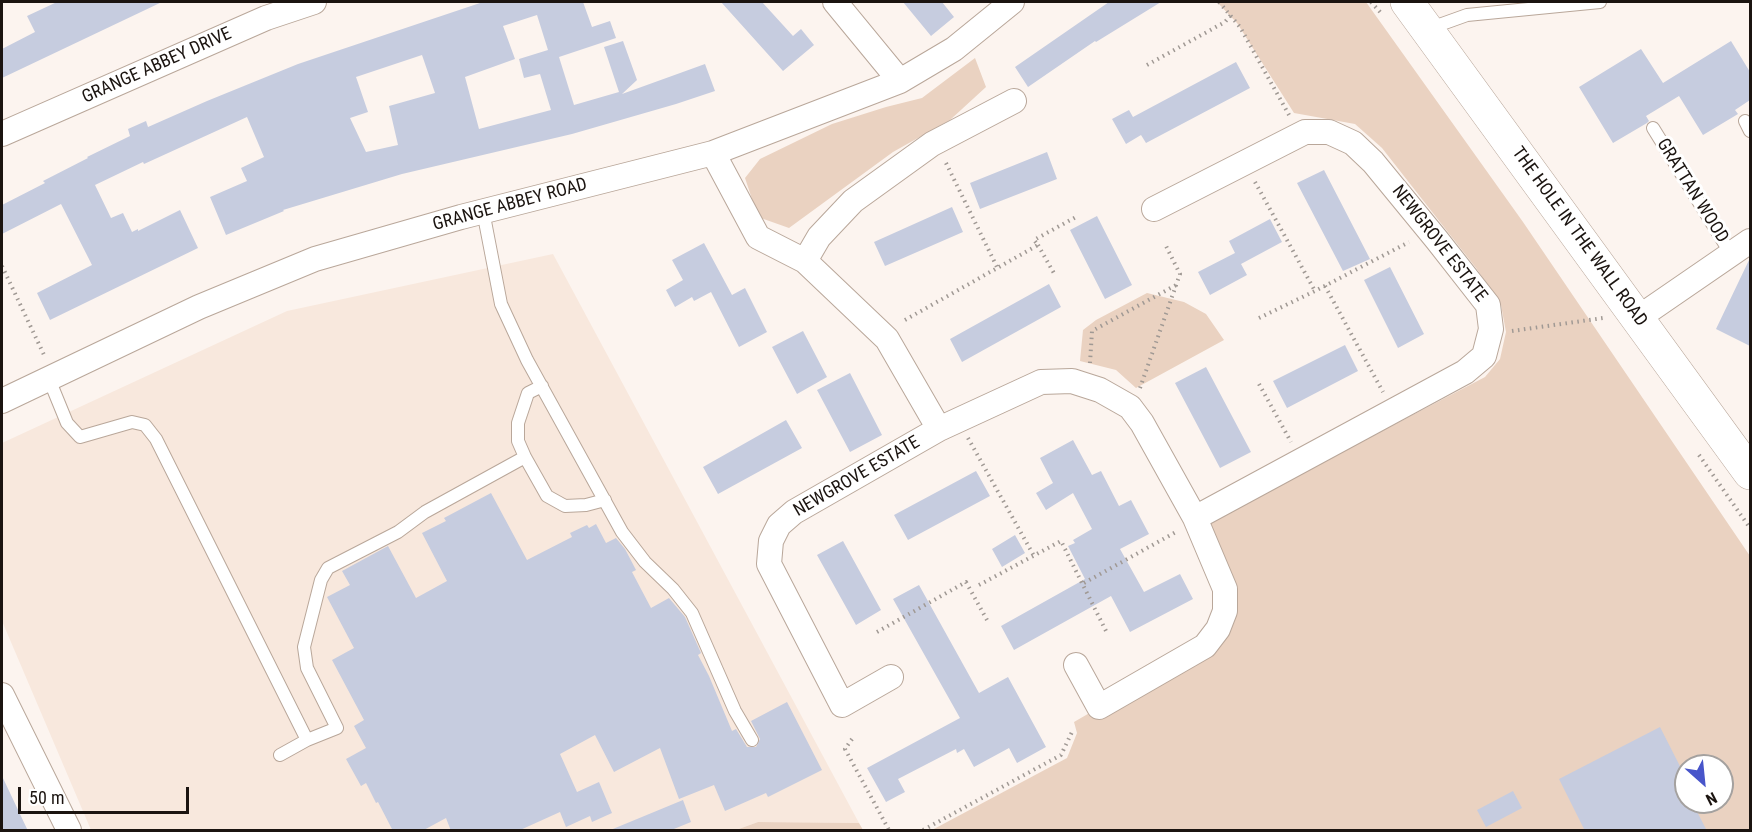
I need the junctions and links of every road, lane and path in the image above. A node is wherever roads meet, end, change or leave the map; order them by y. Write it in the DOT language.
graph roads {
  1 [pos="314,2"];
  2 [pos="835,2"];
  3 [pos="1012,2"];
  4 [pos="1219,2"];
  5 [pos="1407,2"];
  6 [pos="1600,2"];
  7 [pos="1231,15"];
  8 [pos="1427,29"];
  9 [pos="1147,64"];
  10 [pos="900,81"];
  11 [pos="1014,101"];
  12 [pos="1289,116"];
  13 [pos="1653,128"];
  14 [pos="2,134"];
  15 [pos="713,153"];
  16 [pos="944,159"];
  17 [pos="1255,181"];
  18 [pos="1154,209"];
  19 [pos="483,211"];
  20 [pos="1076,217"];
  21 [pos="1750,241"];
  22 [pos="1409,242"];
  23 [pos="1038,245"];
  24 [pos="1166,246"];
  25 [pos="1731,254"];
  26 [pos="805,261"];
  27 [pos="2,266"];
  28 [pos="997,267"];
  29 [pos="1055,275"];
  30 [pos="1178,284"];
  31 [pos="1325,286"];
  32 [pos="1315,291"];
  33 [pos="1259,318"];
  34 [pos="1604,318"];
  35 [pos="1638,318"];
  36 [pos="905,320"];
  37 [pos="1489,336"];
  38 [pos="1089,367"];
  39 [pos="52,377"];
  40 [pos="1259,384"];
  41 [pos="542,386"];
  42 [pos="1383,393"];
  43 [pos="1138,395"];
  44 [pos="2,401"];
  45 [pos="948,425"];
  46 [pos="1292,443"];
  47 [pos="525,457"];
  48 [pos="1750,473"];
  49 [pos="605,500"];
  50 [pos="1186,525"];
  51 [pos="1034,556"];
  52 [pos="1084,583"];
  53 [pos="979,585"];
  54 [pos="987,620"];
  55 [pos="877,632"];
  56 [pos="1107,633"];
  57 [pos="1076,665"];
  58 [pos="891,677"];
  59 [pos="2,695"];
  60 [pos="1072,732"];
  61 [pos="852,739"];
  62 [pos="307,740"];
  63 [pos="752,740"];
  64 [pos="280,755"];
  65 [pos="69,831"];
  66 [pos="889,831"];
  67 [pos="923,831"];
  1 -- 14 [label="street, GRANGE ABBEY DRIVE"];
  2 -- 10 [label="street"];
  3 -- 10 [label="street, GRANGE ABBEY ROAD"];
  4 -- 7 [label="path"];
  5 -- 8 [label="street, THE HOLE IN THE WALL ROAD"];
  6 -- 8 [label="lane"];
  7 -- 9 [label="path"];
  7 -- 12 [label="path"];
  8 -- 35 [label="street, THE HOLE IN THE WALL ROAD"];
  10 -- 15 [label="street, GRANGE ABBEY ROAD"];
  11 -- 26 [label="street"];
  13 -- 25 [label="lane, GRATTAN WOOD"];
  15 -- 19 [label="street, GRANGE ABBEY ROAD"];
  15 -- 26 [label="street, NEWGROVE ESTATE"];
  16 -- 28 [label="path"];
  17 -- 32 [label="path"];
  18 -- 37 [label="street, NEWGROVE ESTATE"];
  19 -- 39 [label="street, GRANGE ABBEY ROAD"];
  19 -- 41 [label="lane"];
  20 -- 23 [label="path"];
  21 -- 25 [label="street, GRATTAN WOOD"];
  22 -- 31 [label="path"];
  23 -- 28 [label="path"];
  23 -- 29 [label="path"];
  24 -- 30 [label="path"];
  25 -- 35 [label="street, GRATTAN WOOD"];
  26 -- 45 [label="street, NEWGROVE ESTATE"];
  27 -- 39 [label="path"];
  28 -- 36 [label="path"];
  30 -- 38 [label="path"];
  30 -- 43 [label="path"];
  31 -- 32 [label="path"];
  31 -- 42 [label="path"];
  32 -- 33 [label="path"];
  34 -- 37 [label="path"];
  35 -- 48 [label="street, THE HOLE IN THE WALL ROAD"];
  37 -- 50 [label="street, NEWGROVE ESTATE"];
  39 -- 44 [label="street, GRANGE ABBEY ROAD"];
  39 -- 62 [label="lane"];
  40 -- 46 [label="path"];
  41 -- 47 [label="lane"];
  41 -- 49 [label="lane"];
  45 -- 50 [label="street, NEWGROVE ESTATE"];
  45 -- 51 [label="path"];
  45 -- 58 [label="street, NEWGROVE ESTATE"];
  47 -- 49 [label="lane"];
  47 -- 62 [label="lane"];
  49 -- 63 [label="lane"];
  50 -- 52 [label="path"];
  50 -- 57 [label="street, NEWGROVE ESTATE"];
  51 -- 52 [label="path"];
  51 -- 53 [label="path"];
  52 -- 56 [label="path"];
  54 -- 55 [label="path"];
  59 -- 65 [label="street"];
  60 -- 67 [label="path"];
  61 -- 66 [label="path"];
  62 -- 64 [label="lane"];
}
